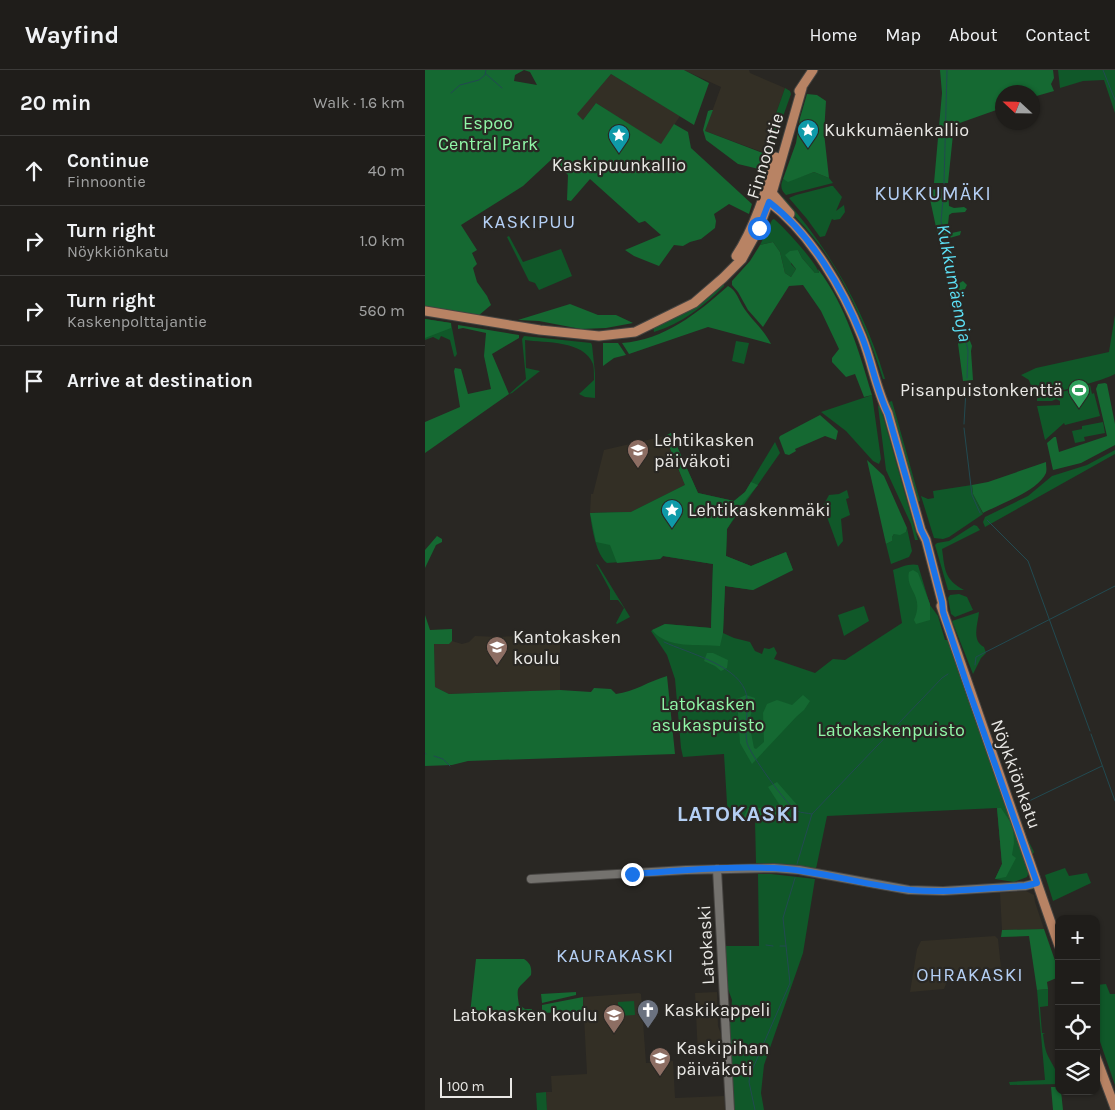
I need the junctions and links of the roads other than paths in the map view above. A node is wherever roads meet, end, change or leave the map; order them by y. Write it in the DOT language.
graph roads {
  1 [pos="813,70"];
  2 [pos="802,88"];
  3 [pos="771,198"];
  4 [pos="425,311"];
  5 [pos="617,334"];
  6 [pos="717,869"];
  7 [pos="531,879"];
  8 [pos="1037,883"];
  9 [pos="1055,935"];
  10 [pos="1100,1068"];
  11 [pos="1115,1108"];
  12 [pos="730,1110"];
  1 -- 2 [label="main road, Finnoontie"];
  2 -- 3 [label="main road, Finnoontie"];
  2 -- 5 [label="main road, Finnoontie"];
  3 -- 5 [label="main road, Finnoontie"];
  3 -- 8 [label="main road, Nöykkiönkatu"];
  4 -- 5 [label="main road, Finnoontie"];
  6 -- 7 [label="street"];
  6 -- 8 [label="street"];
  6 -- 12 [label="street, Latokaski"];
  8 -- 9 [label="main road, Nöykkiönkatu"];
  10 -- 11 [label="main road"];
}
